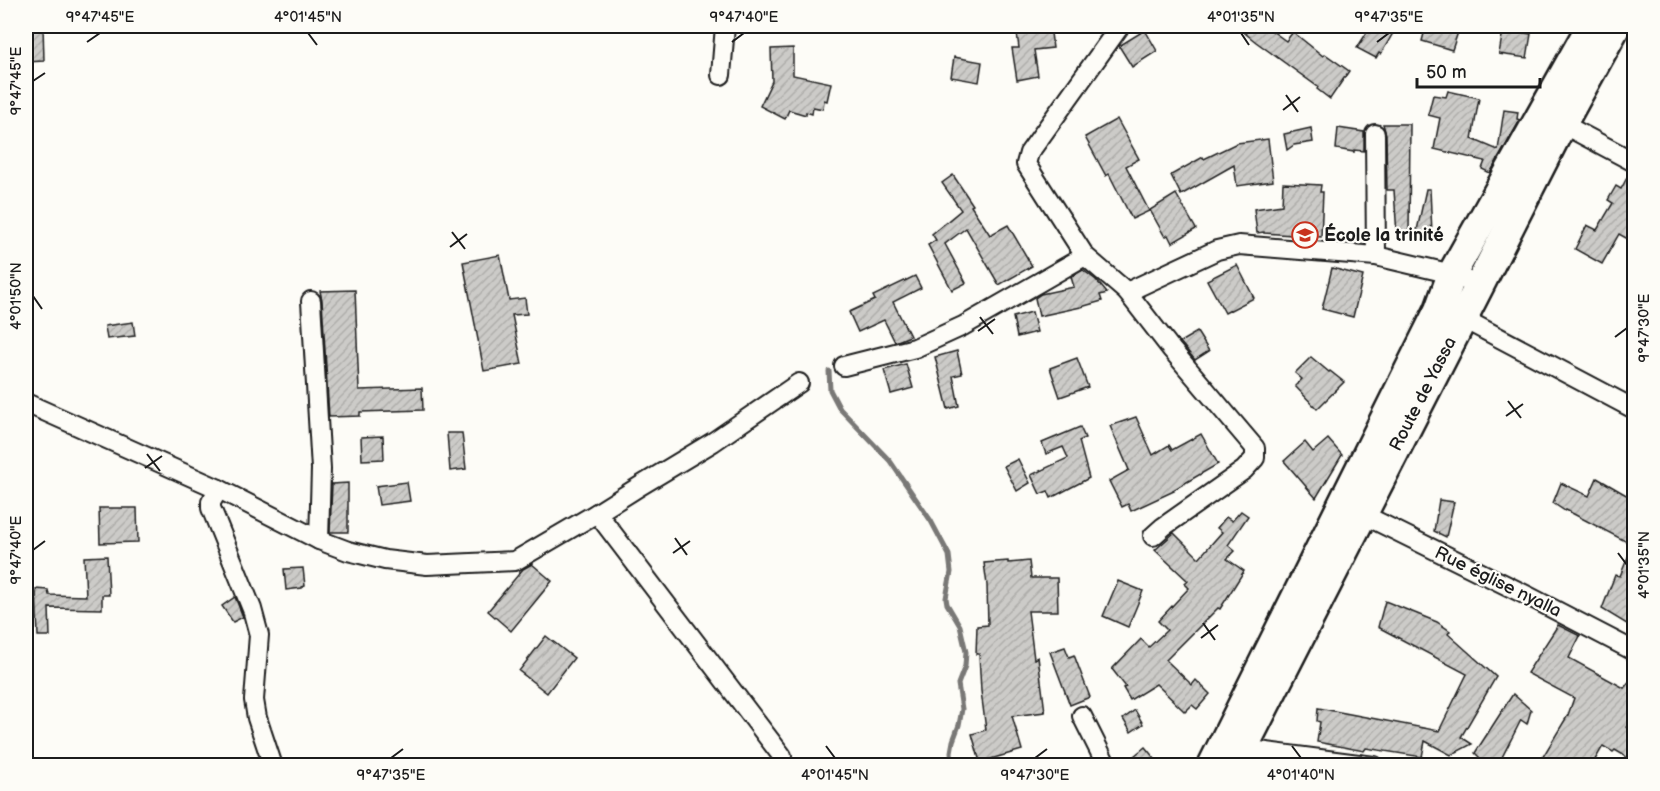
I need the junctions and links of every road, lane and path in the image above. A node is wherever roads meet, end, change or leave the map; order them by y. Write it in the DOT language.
graph roads {
  1 [pos="725,26"];
  2 [pos="1120,26"];
  3 [pos="1591,26"];
  4 [pos="1616,26"];
  5 [pos="721,75"];
  6 [pos="1552,118"];
  7 [pos="1376,134"];
  8 [pos="1635,162"];
  9 [pos="1085,256"];
  10 [pos="1376,256"];
  11 [pos="1452,274"];
  12 [pos="1479,286"];
  13 [pos="1127,292"];
  14 [pos="311,301"];
  15 [pos="1462,318"];
  16 [pos="844,366"];
  17 [pos="799,383"];
  18 [pos="26,403"];
  19 [pos="1635,409"];
  20 [pos="219,489"];
  21 [pos="597,513"];
  22 [pos="1362,514"];
  23 [pos="1153,536"];
  24 [pos="319,540"];
  25 [pos="1635,651"];
  26 [pos="1082,716"];
  27 [pos="782,756"];
  28 [pos="1227,756"];
  29 [pos="273,765"];
  30 [pos="1107,765"];
  31 [pos="1374,765"];
  1 -- 5 [label="street"];
  2 -- 9 [label="street"];
  3 -- 6 [label="main road, Route de Yassa"];
  4 -- 6 [label="main road, Route de Yassa"];
  6 -- 8 [label="street"];
  6 -- 11 [label="main road, Route de Yassa"];
  6 -- 12 [label="main road, Route de Yassa"];
  7 -- 10 [label="street"];
  9 -- 13 [label="street"];
  9 -- 16 [label="street"];
  10 -- 11 [label="street"];
  10 -- 13 [label="street"];
  11 -- 12 [label="street"];
  11 -- 28 [label="main road, Route de Yassa"];
  12 -- 15 [label="main road, Route de Yassa"];
  13 -- 23 [label="street"];
  14 -- 24 [label="street"];
  15 -- 19 [label="street"];
  15 -- 22 [label="main road, Route de Yassa"];
  17 -- 21 [label="street"];
  18 -- 20 [label="street"];
  20 -- 24 [label="street"];
  20 -- 29 [label="street"];
  21 -- 24 [label="street"];
  21 -- 27 [label="street"];
  22 -- 25 [label="street, Rue église nyalla"];
  22 -- 28 [label="main road, Route de Yassa"];
  26 -- 30 [label="street"];
  28 -- 31 [label="street"];
}
